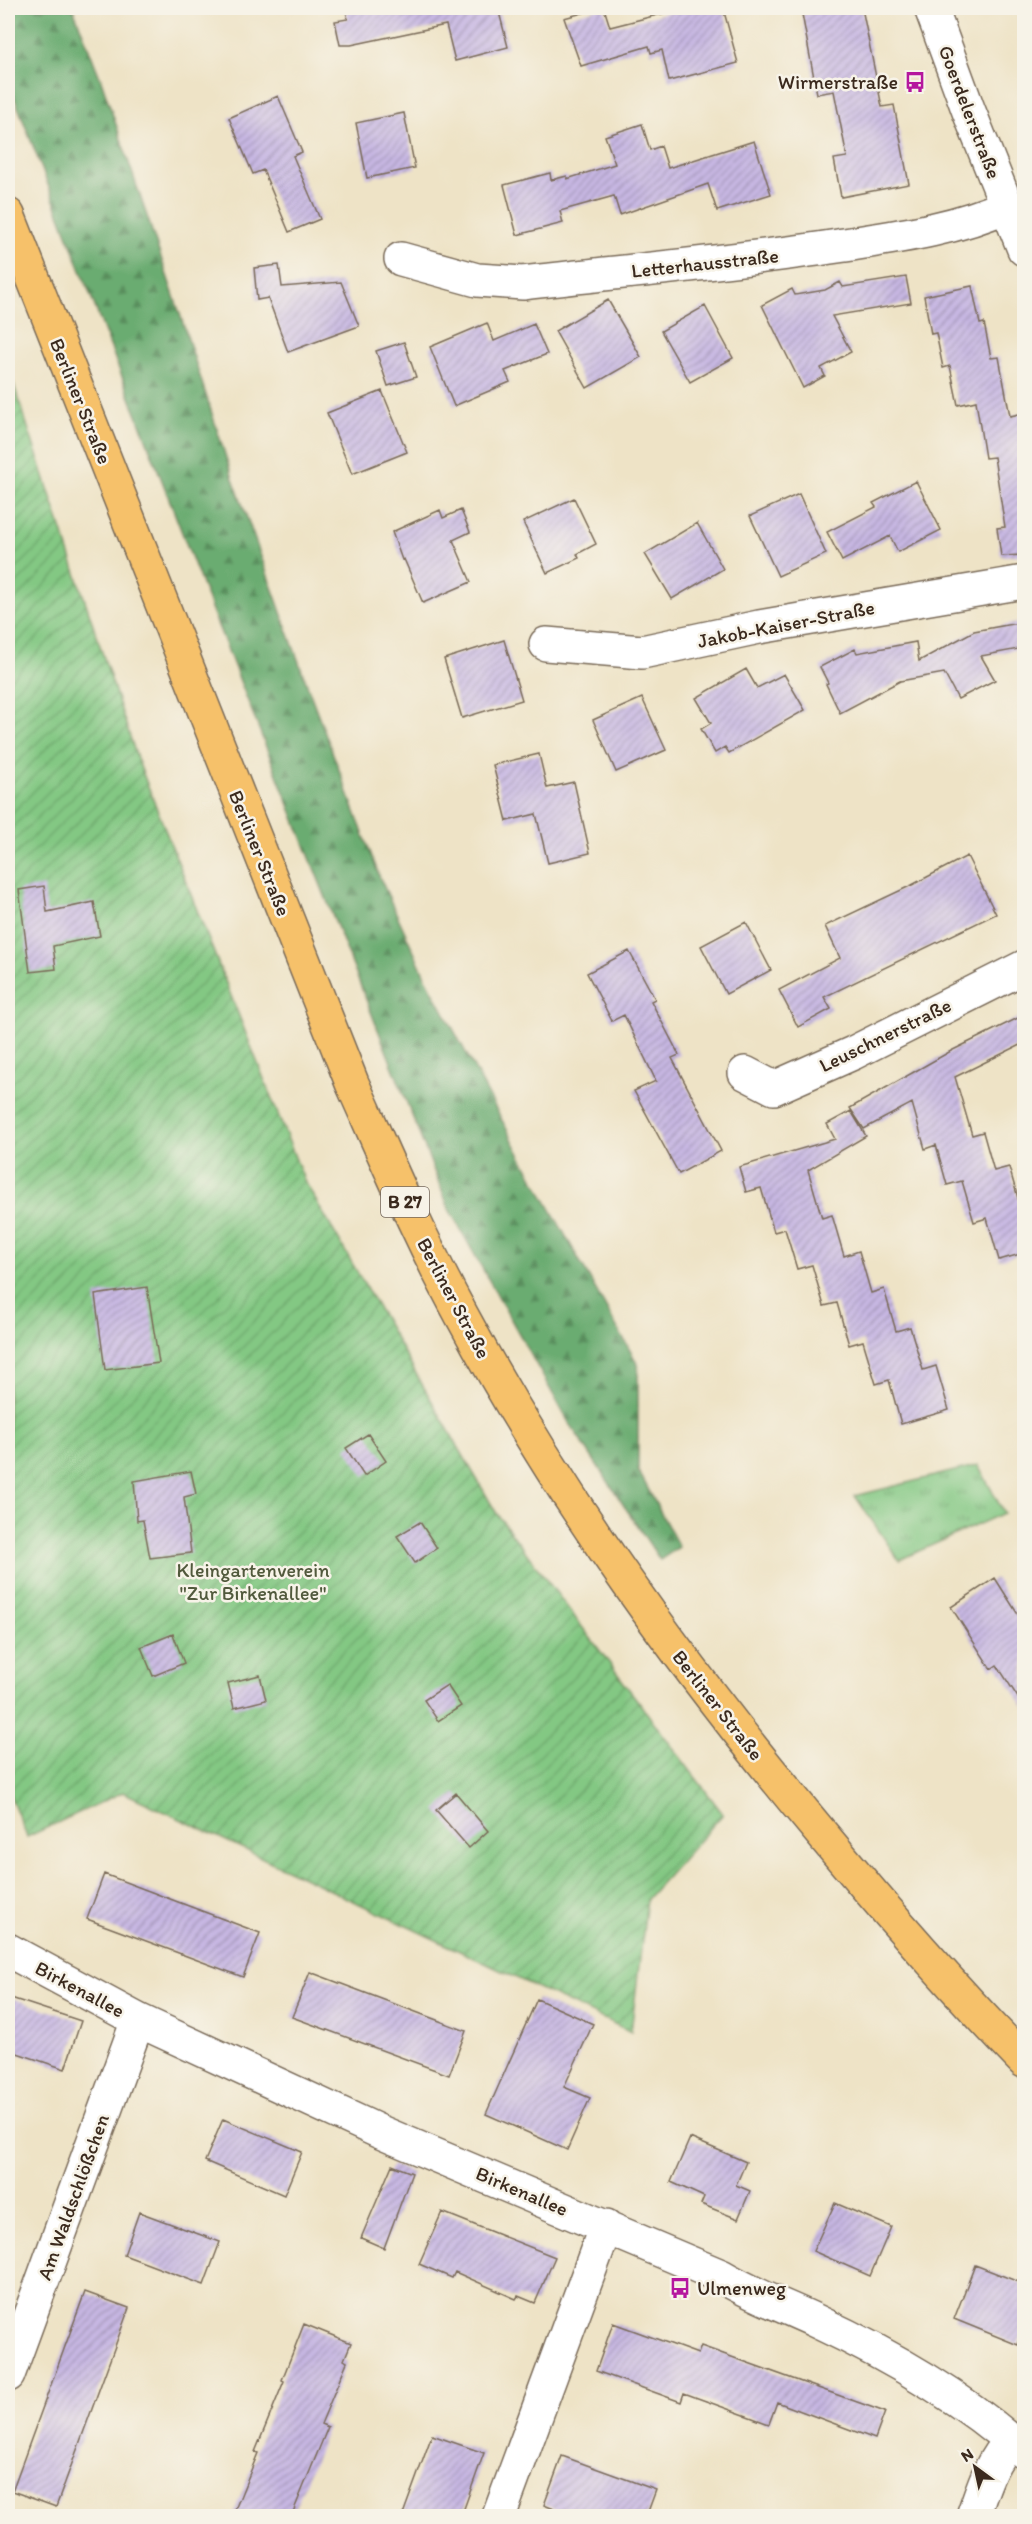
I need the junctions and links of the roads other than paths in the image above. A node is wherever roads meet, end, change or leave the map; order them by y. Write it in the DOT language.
graph roads {
  1 [pos="931,8"];
  2 [pos="1006,206"];
  3 [pos="8,215"];
  4 [pos="1024,249"];
  5 [pos="401,259"];
  6 [pos="1024,582"];
  7 [pos="546,644"];
  8 [pos="1024,967"];
  9 [pos="745,1073"];
  10 [pos="8,1950"];
  11 [pos="138,2020"];
  12 [pos="1024,2061"];
  13 [pos="606,2226"];
  14 [pos="8,2375"];
  15 [pos="1018,2446"];
  16 [pos="499,2517"];
  17 [pos="973,2517"];
  1 -- 2 [label="street, Goerdelerstraße"];
  2 -- 4 [label="street, Goerdelerstraße"];
  2 -- 5 [label="street, Letterhausstraße"];
  3 -- 12 [label="highway, Berliner Straße / B 27"];
  6 -- 7 [label="street, Jakob-Kaiser-Straße"];
  8 -- 9 [label="street, Leuschnerstraße"];
  10 -- 11 [label="street, Birkenallee"];
  11 -- 13 [label="street, Birkenallee"];
  11 -- 14 [label="street, Am Waldschlößchen"];
  13 -- 15 [label="street, Birkenallee"];
  13 -- 16 [label="street"];
  15 -- 17 [label="street"];
}
